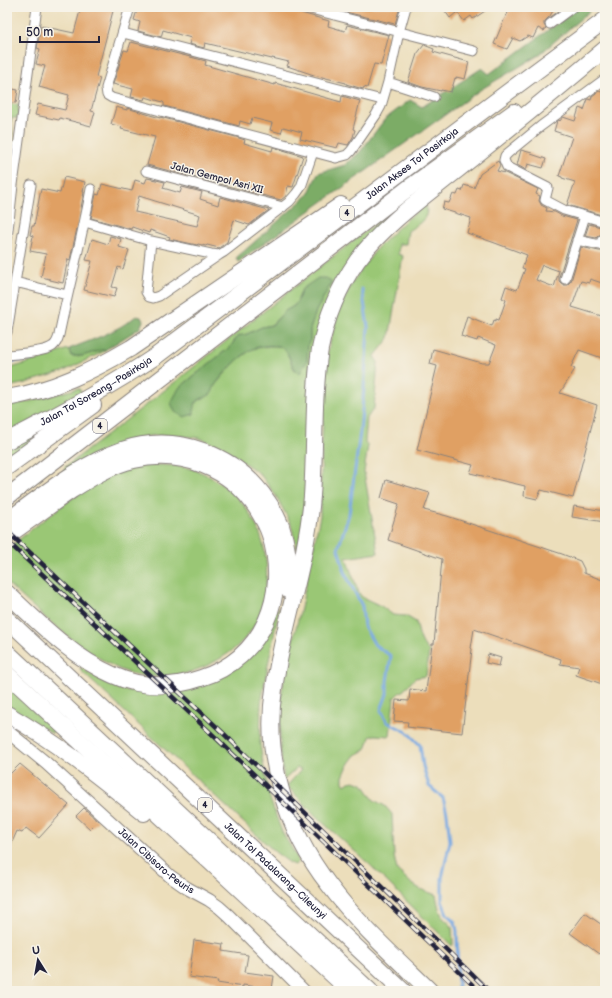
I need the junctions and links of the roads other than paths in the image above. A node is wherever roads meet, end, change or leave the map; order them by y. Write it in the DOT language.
graph roads {
  1 [pos="37,7"];
  2 [pos="130,7"];
  3 [pos="303,7"];
  4 [pos="406,7"];
  5 [pos="573,7"];
  6 [pos="605,20"];
  7 [pos="550,24"];
  8 [pos="123,32"];
  9 [pos="399,32"];
  10 [pos="605,47"];
  11 [pos="474,51"];
  12 [pos="605,79"];
  13 [pos="388,82"];
  14 [pos="512,89"];
  15 [pos="434,97"];
  16 [pos="382,100"];
  17 [pos="313,152"];
  18 [pos="146,170"];
  19 [pos="10,185"];
  20 [pos="31,185"];
  21 [pos="91,189"];
  22 [pos="283,207"];
  23 [pos="585,216"];
  24 [pos="85,222"];
  25 [pos="605,222"];
  26 [pos="7,239"];
  27 [pos="577,240"];
  28 [pos="151,241"];
  29 [pos="605,241"];
  30 [pos="219,255"];
  31 [pos="565,279"];
  32 [pos="16,282"];
  33 [pos="67,295"];
  34 [pos="7,332"];
  35 [pos="182,337"];
  36 [pos="7,355"];
  37 [pos="7,398"];
  38 [pos="7,441"];
  39 [pos="7,467"];
  40 [pos="7,497"];
  41 [pos="7,522"];
  42 [pos="7,536"];
  43 [pos="7,593"];
  44 [pos="7,620"];
  45 [pos="283,642"];
  46 [pos="7,652"];
  47 [pos="7,674"];
  48 [pos="7,714"];
  49 [pos="7,731"];
  50 [pos="271,919"];
  51 [pos="304,991"];
  52 [pos="350,991"];
  53 [pos="370,991"];
  54 [pos="403,991"];
  55 [pos="430,991"];
  1 -- 19 [label="street"];
  2 -- 8 [label="street"];
  3 -- 9 [label="street"];
  4 -- 9 [label="street"];
  5 -- 7 [label="street"];
  6 -- 14 [label="highway, Jalan Akses Tol Pasirkoja / 4"];
  8 -- 16 [label="street"];
  8 -- 17 [label="street"];
  9 -- 11 [label="street"];
  9 -- 13 [label="street"];
  10 -- 40 [label="highway, Jalan Akses Tol Pasirkoja / 4"];
  10 -- 45 [label="highway"];
  12 -- 23 [label="street"];
  13 -- 15 [label="street"];
  13 -- 16 [label="street"];
  14 -- 35 [label="highway, Jalan Akses Tol Pasirkoja / 4"];
  14 -- 37 [label="highway"];
  16 -- 17 [label="street"];
  17 -- 22 [label="street"];
  18 -- 22 [label="street, Jalan Gempol Asri XII"];
  19 -- 26 [label="street"];
  20 -- 32 [label="street"];
  21 -- 24 [label="street"];
  22 -- 30 [label="street"];
  23 -- 25 [label="street"];
  23 -- 27 [label="street"];
  24 -- 28 [label="street"];
  24 -- 33 [label="street"];
  27 -- 29 [label="street"];
  27 -- 31 [label="street"];
  28 -- 30 [label="street"];
  28 -- 30 [label="street"];
  32 -- 33 [label="street"];
  32 -- 34 [label="street"];
  33 -- 36 [label="street"];
  35 -- 38 [label="highway, Jalan Tol Soreang–Pasirkoja / 4"];
  35 -- 39 [label="highway"];
  41 -- 45 [label="highway"];
  42 -- 43 [label="highway"];
  44 -- 54 [label="highway, Jalan Tol Padalarang–Cileunyi / 4"];
  45 -- 55 [label="highway"];
  46 -- 53 [label="highway, 4"];
  47 -- 50 [label="highway"];
  48 -- 50 [label="highway"];
  49 -- 51 [label="street, Jalan Cibisoro-Peuris"];
  50 -- 52 [label="highway"];
}
